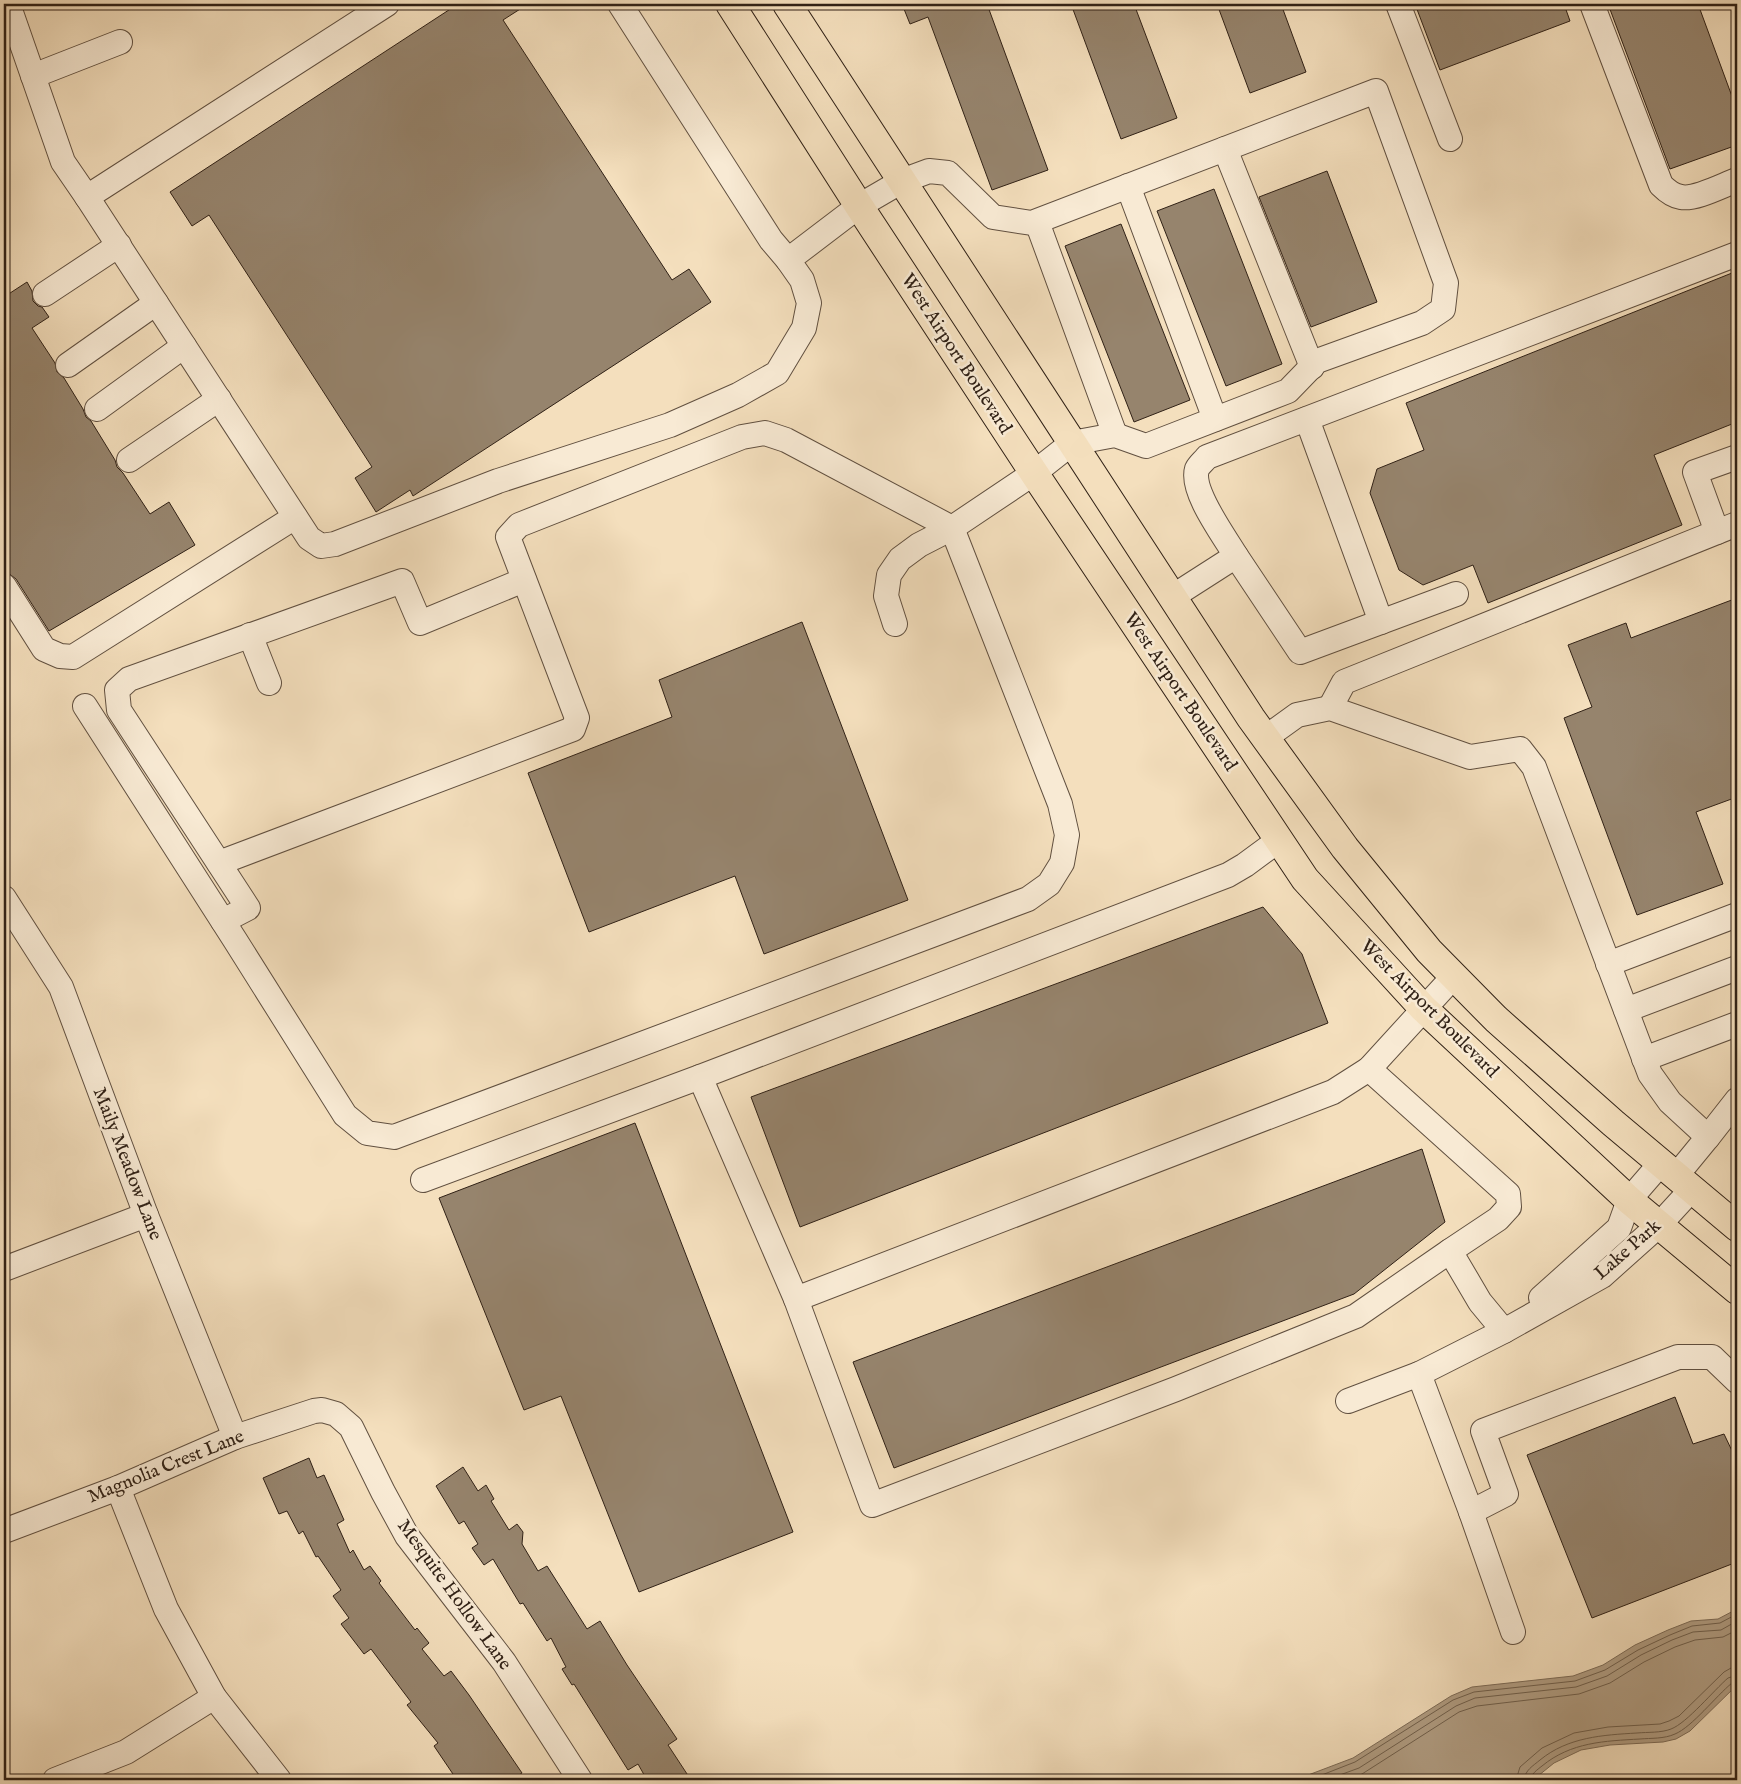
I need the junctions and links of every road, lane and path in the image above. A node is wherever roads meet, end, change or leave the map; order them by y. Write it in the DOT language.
graph roads {
  1 [pos="387,4"];
  2 [pos="620,4"];
  3 [pos="730,4"];
  4 [pos="787,4"];
  5 [pos="1398,4"];
  6 [pos="1592,4"];
  7 [pos="7,7"];
  8 [pos="120,42"];
  9 [pos="33,76"];
  10 [pos="1450,139"];
  11 [pos="1225,149"];
  12 [pos="1737,180"];
  13 [pos="902,181"];
  14 [pos="1128,186"];
  15 [pos="87,197"];
  16 [pos="859,206"];
  17 [pos="1037,222"];
  18 [pos="119,246"];
  19 [pos="1737,254"];
  20 [pos="788,260"];
  21 [pos="44,294"];
  22 [pos="156,303"];
  23 [pos="184,346"];
  24 [pos="68,365"];
  25 [pos="1312,367"];
  26 [pos="219,399"];
  27 [pos="97,409"];
  28 [pos="1215,419"];
  29 [pos="1307,419"];
  30 [pos="1115,435"];
  31 [pos="1072,443"];
  32 [pos="1737,457"];
  33 [pos="129,460"];
  34 [pos="1034,473"];
  35 [pos="295,517"];
  36 [pos="952,528"];
  37 [pos="1727,528"];
  38 [pos="1236,556"];
  39 [pos="524,580"];
  40 [pos="4,586"];
  41 [pos="1456,594"];
  42 [pos="1172,597"];
  43 [pos="1381,622"];
  44 [pos="895,624"];
  45 [pos="250,636"];
  46 [pos="269,683"];
  47 [pos="84,706"];
  48 [pos="1330,708"];
  49 [pos="1265,738"];
  50 [pos="1279,840"];
  51 [pos="219,863"];
  52 [pos="4,898"];
  53 [pos="1737,915"];
  54 [pos="223,921"];
  55 [pos="1608,964"];
  56 [pos="1737,968"];
  57 [pos="1454,976"];
  58 [pos="1423,1008"];
  59 [pos="1626,1010"];
  60 [pos="1737,1024"];
  61 [pos="1644,1059"];
  62 [pos="1369,1069"];
  63 [pos="700,1077"];
  64 [pos="1737,1100"];
  65 [pos="1708,1137"];
  66 [pos="1676,1176"];
  67 [pos="423,1180"];
  68 [pos="1629,1200"];
  69 [pos="146,1215"];
  70 [pos="1659,1225"];
  71 [pos="1737,1227"];
  72 [pos="1450,1251"];
  73 [pos="4,1269"];
  74 [pos="1737,1290"];
  75 [pos="796,1299"];
  76 [pos="1504,1331"];
  77 [pos="1419,1374"];
  78 [pos="1737,1381"];
  79 [pos="1348,1401"];
  80 [pos="329,1412"];
  81 [pos="235,1438"];
  82 [pos="118,1488"];
  83 [pos="1471,1512"];
  84 [pos="4,1531"];
  85 [pos="1513,1632"];
  86 [pos="214,1697"];
  87 [pos="55,1780"];
  88 [pos="279,1780"];
  89 [pos="580,1780"];
  1 -- 15 [label="street"];
  2 -- 20 [label="street"];
  3 -- 16 [label="main road, West Airport Boulevard"];
  4 -- 13 [label="main road"];
  5 -- 10 [label="street"];
  6 -- 12 [label="street"];
  7 -- 9 [label="street"];
  8 -- 9 [label="street"];
  9 -- 15 [label="street"];
  11 -- 14 [label="street"];
  11 -- 25 [label="street"];
  11 -- 25 [label="street"];
  13 -- 16 [label="street"];
  13 -- 17 [label="street"];
  13 -- 31 [label="main road"];
  14 -- 17 [label="street"];
  14 -- 28 [label="street"];
  15 -- 18 [label="street"];
  16 -- 20 [label="street"];
  16 -- 34 [label="main road, West Airport Boulevard"];
  17 -- 30 [label="street"];
  18 -- 21 [label="street"];
  18 -- 22 [label="street"];
  19 -- 29 [label="street"];
  20 -- 35 [label="street"];
  22 -- 23 [label="street"];
  22 -- 24 [label="street"];
  23 -- 26 [label="street"];
  23 -- 27 [label="street"];
  25 -- 28 [label="street"];
  26 -- 33 [label="street"];
  26 -- 35 [label="street"];
  28 -- 30 [label="street"];
  29 -- 38 [label="street"];
  29 -- 43 [label="street"];
  30 -- 31 [label="street"];
  31 -- 34 [label="street"];
  31 -- 42 [label="main road"];
  32 -- 37 [label="street"];
  34 -- 36 [label="street"];
  34 -- 50 [label="main road, West Airport Boulevard"];
  35 -- 40 [label="street"];
  36 -- 39 [label="street"];
  36 -- 44 [label="street"];
  36 -- 54 [label="street"];
  37 -- 48 [label="street"];
  38 -- 42 [label="street"];
  38 -- 43 [label="street"];
  39 -- 45 [label="street"];
  39 -- 51 [label="street"];
  41 -- 43 [label="street"];
  42 -- 49 [label="main road"];
  45 -- 46 [label="street"];
  45 -- 51 [label="street"];
  47 -- 54 [label="street"];
  48 -- 49 [label="street"];
  48 -- 55 [label="street"];
  49 -- 57 [label="main road"];
  50 -- 58 [label="main road, West Airport Boulevard"];
  50 -- 63 [label="street"];
  51 -- 54 [label="street"];
  52 -- 69 [label="street, Maily Meadow Lane"];
  53 -- 55 [label="street"];
  55 -- 59 [label="street"];
  56 -- 59 [label="street"];
  57 -- 58 [label="street"];
  57 -- 66 [label="main road"];
  58 -- 62 [label="street"];
  58 -- 68 [label="main road, West Airport Boulevard"];
  59 -- 61 [label="street"];
  60 -- 61 [label="street"];
  61 -- 65 [label="street"];
  62 -- 72 [label="street"];
  62 -- 75 [label="street"];
  63 -- 67 [label="street"];
  63 -- 75 [label="street"];
  64 -- 65 [label="street"];
  65 -- 66 [label="street"];
  66 -- 68 [label="street, Lake Park"];
  66 -- 70 [label="street, Lake Park"];
  66 -- 71 [label="main road"];
  68 -- 70 [label="main road, West Airport Boulevard"];
  68 -- 76 [label="street, Lake Park"];
  69 -- 73 [label="street"];
  69 -- 81 [label="street, Maily Meadow Lane"];
  70 -- 74 [label="main road, West Airport Boulevard"];
  70 -- 76 [label="street, Lake Park"];
  72 -- 75 [label="street"];
  72 -- 76 [label="street"];
  76 -- 77 [label="street, Lake Park"];
  77 -- 79 [label="street, Lake Park"];
  77 -- 83 [label="street"];
  78 -- 83 [label="street"];
  80 -- 81 [label="street, Magnolia Crest Lane"];
  80 -- 89 [label="street, Mesquite Hollow Lane"];
  81 -- 82 [label="street, Magnolia Crest Lane"];
  82 -- 84 [label="street, Magnolia Crest Lane"];
  82 -- 86 [label="street"];
  83 -- 85 [label="street"];
  86 -- 87 [label="street"];
  86 -- 88 [label="street"];
}
